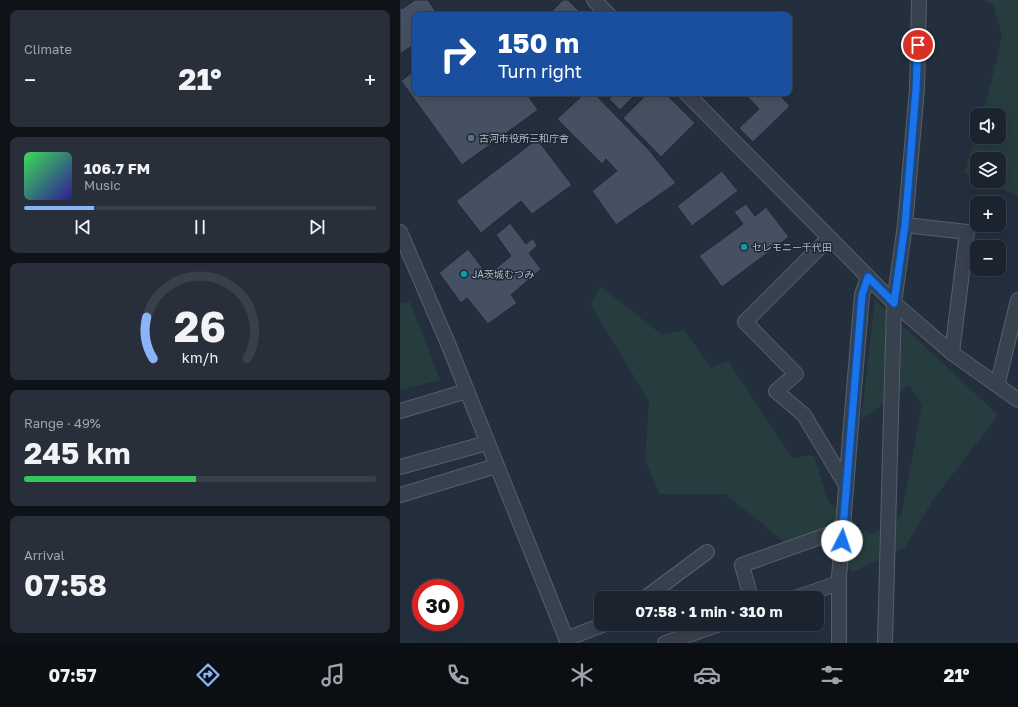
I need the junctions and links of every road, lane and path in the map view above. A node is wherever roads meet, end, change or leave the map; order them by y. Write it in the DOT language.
graph roads {
  1 [pos="594,0"];
  2 [pos="919,0"];
  3 [pos="606,12"];
  4 [pos="689,96"];
  5 [pos="905,225"];
  6 [pos="400,232"];
  7 [pos="829,238"];
  8 [pos="868,277"];
  9 [pos="1018,300"];
  10 [pos="894,303"];
  11 [pos="952,353"];
  12 [pos="995,384"];
  13 [pos="467,391"];
  14 [pos="1018,400"];
  15 [pos="400,411"];
  16 [pos="487,443"];
  17 [pos="496,466"];
  18 [pos="400,467"];
  19 [pos="846,485"];
  20 [pos="400,495"];
  21 [pos="843,529"];
  22 [pos="707,552"];
  23 [pos="839,583"];
  24 [pos="654,591"];
  25 [pos="750,591"];
  26 [pos="816,591"];
  27 [pos="594,629"];
  28 [pos="700,631"];
  29 [pos="567,641"];
  30 [pos="665,643"];
  31 [pos="839,643"];
  32 [pos="885,643"];
  1 -- 3 [label="street"];
  2 -- 5 [label="street"];
  4 -- 7 [label="street"];
  5 -- 10 [label="street"];
  5 -- 11 [label="street"];
  6 -- 13 [label="street"];
  7 -- 8 [label="street"];
  7 -- 19 [label="street"];
  8 -- 10 [label="street"];
  8 -- 19 [label="street"];
  9 -- 12 [label="street"];
  10 -- 11 [label="street"];
  10 -- 32 [label="street"];
  11 -- 12 [label="street"];
  12 -- 14 [label="street"];
  13 -- 15 [label="street"];
  13 -- 16 [label="street"];
  16 -- 17 [label="street"];
  16 -- 18 [label="street"];
  17 -- 20 [label="street"];
  17 -- 29 [label="street"];
  19 -- 21 [label="street"];
  21 -- 23 [label="street"];
  21 -- 25 [label="street"];
  22 -- 24 [label="street"];
  23 -- 26 [label="street"];
  23 -- 31 [label="street"];
  27 -- 29 [label="street"];
  28 -- 30 [label="street"];
}
